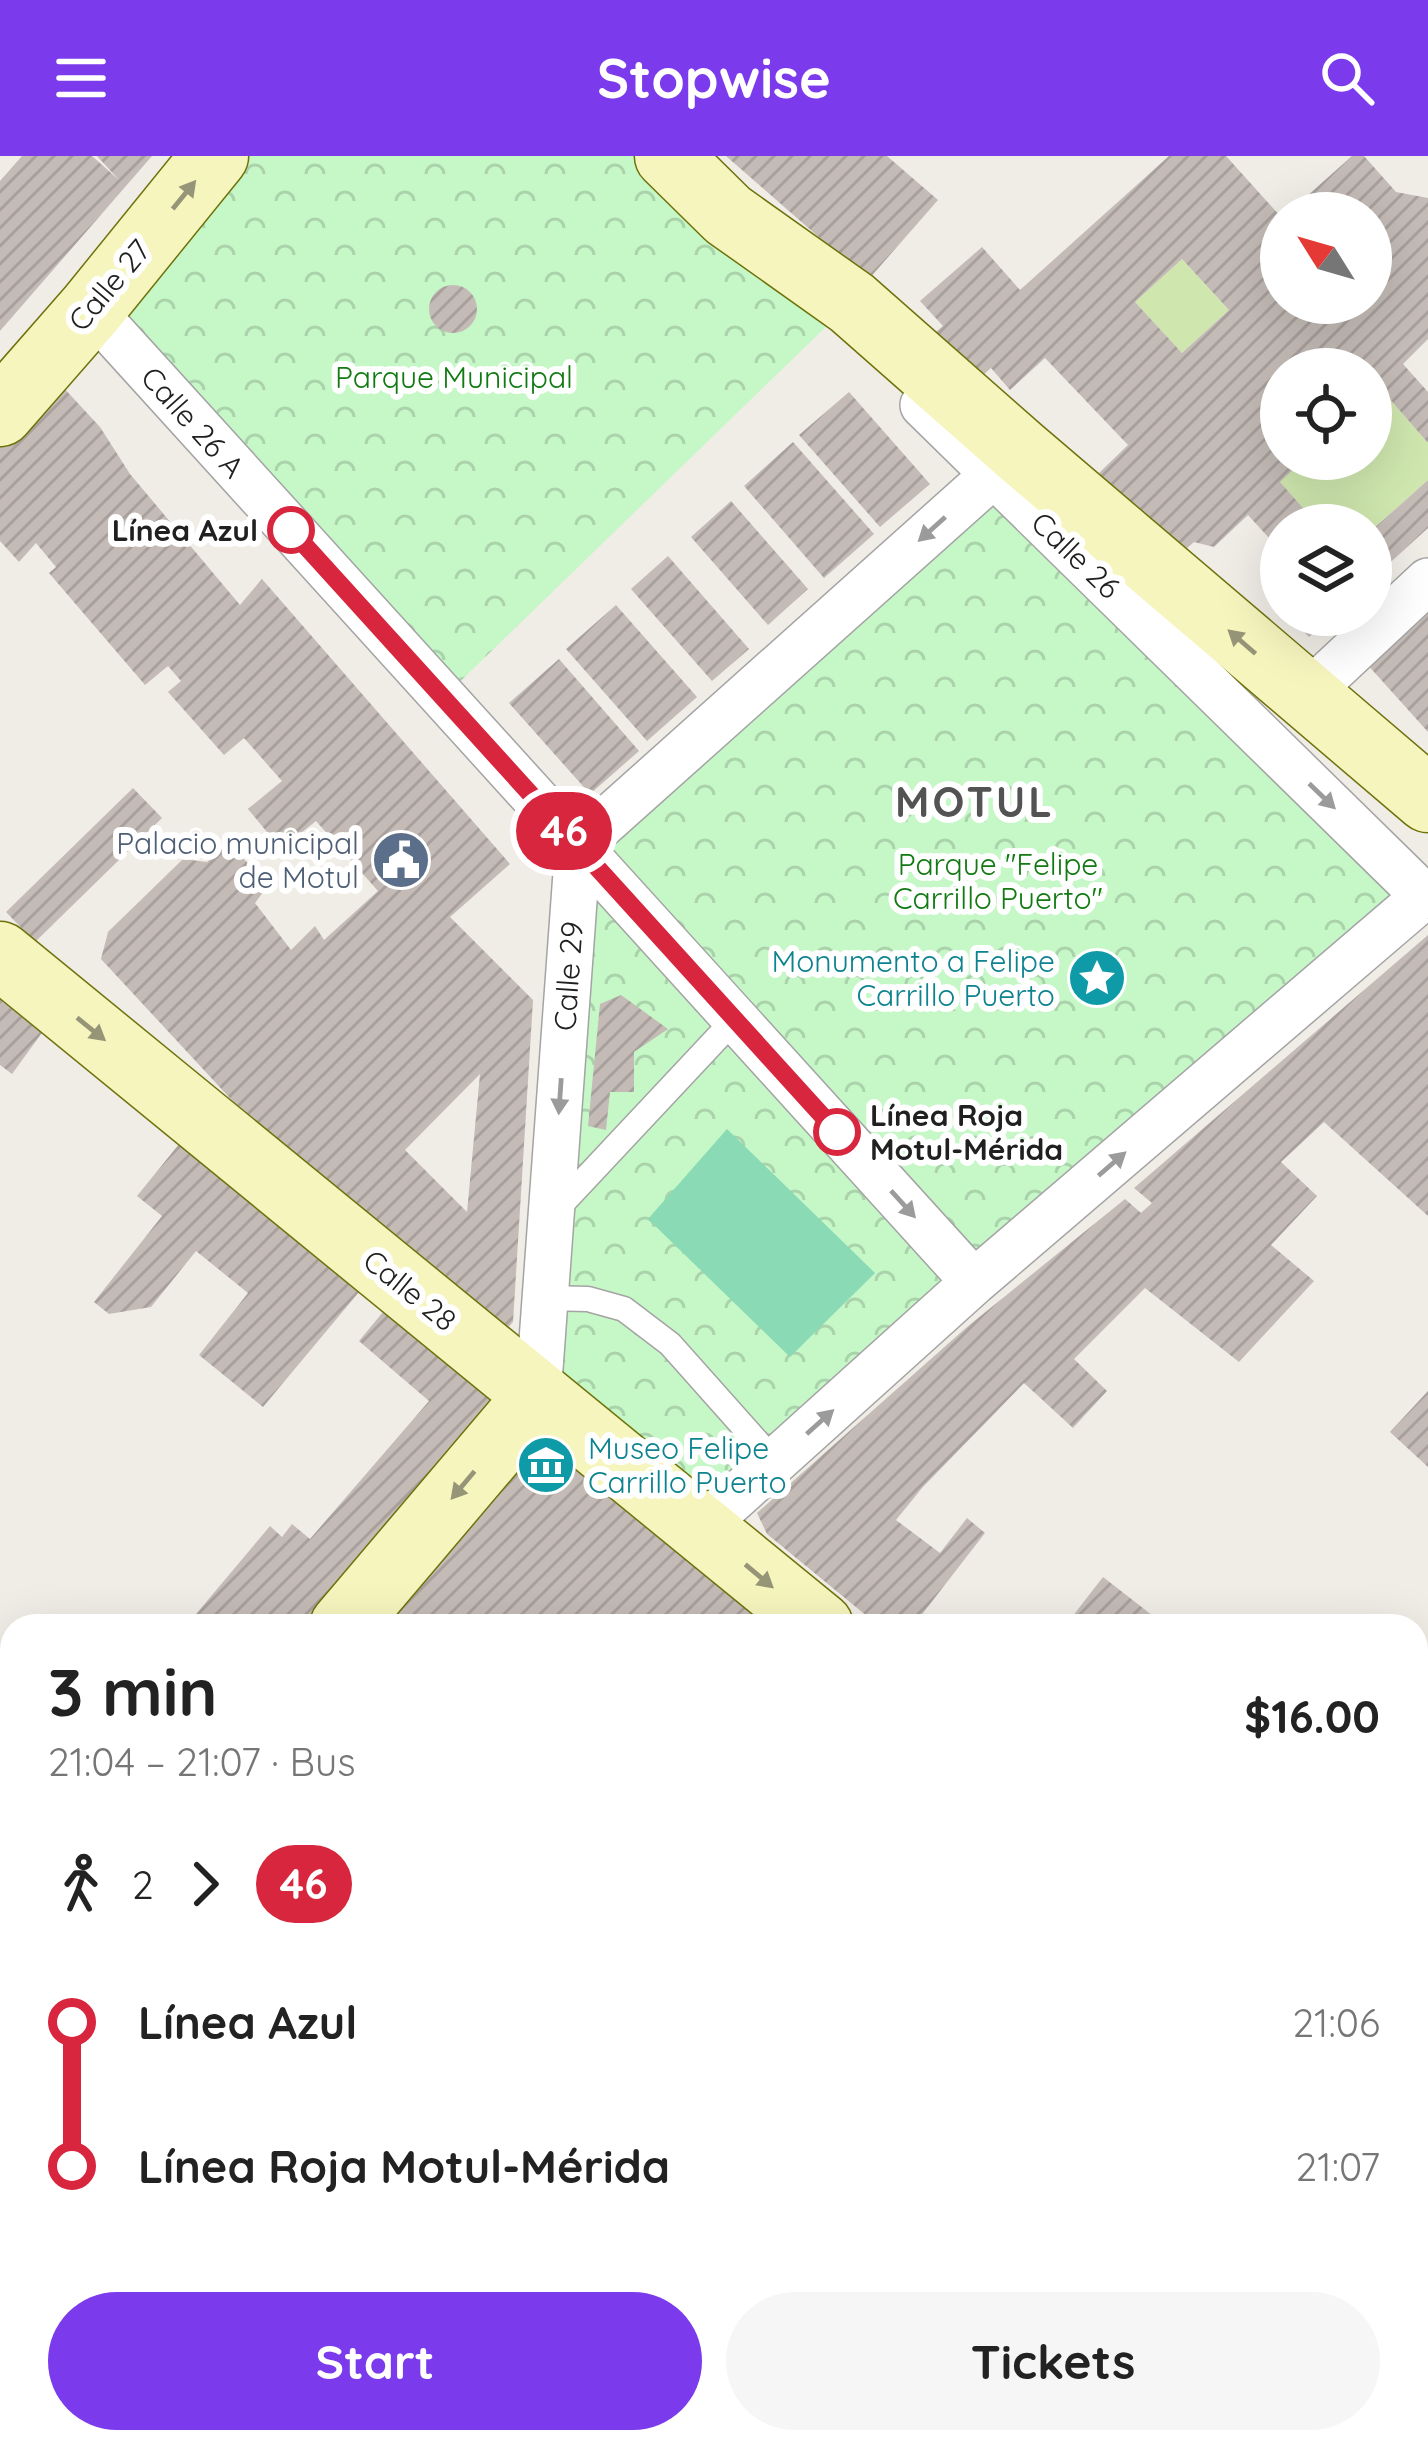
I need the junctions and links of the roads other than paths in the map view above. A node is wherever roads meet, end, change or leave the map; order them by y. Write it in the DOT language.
graph roads {
  1 [pos="215,156"];
  2 [pos="668,156"];
  3 [pos="91,309"];
  4 [pos="0,413"];
  5 [pos="1006,462"];
  6 [pos="1428,581"];
  7 [pos="1305,696"];
  8 [pos="1428,799"];
  9 [pos="578,847"];
  10 [pos="1426,895"];
  11 [pos="0,955"];
  12 [pos="735,1019"];
  13 [pos="551,1215"];
  14 [pos="974,1282"];
  15 [pos="545,1298"];
  16 [pos="538,1396"];
  17 [pos="775,1462"];
  18 [pos="701,1528"];
  19 [pos="353,1614"];
  20 [pos="805,1614"];
  3 -- 1 [label="main road, Calle 27, one-way"];
  2 -- 5 [label="main road, Calle 26"];
  3 -- 4 [label="main road, Calle 27"];
  3 -- 9 [label="street, Calle 26 A"];
  7 -- 5 [label="main road, Calle 26, one-way"];
  5 -- 9 [label="street, one-way"];
  5 -- 10 [label="street, Calle 26, one-way"];
  6 -- 7 [label="street"];
  7 -- 8 [label="main road, Calle 26"];
  9 -- 12 [label="street, Calle 26 A"];
  9 -- 13 [label="street, Calle 29, one-way"];
  14 -- 10 [label="street, one-way"];
  11 -- 16 [label="main road, Calle 28, one-way"];
  12 -- 13 [label="lane"];
  12 -- 14 [label="street, Calle 26 A, one-way"];
  13 -- 15 [label="street, Calle 29"];
  17 -- 14 [label="street, one-way"];
  15 -- 16 [label="street, Calle 29"];
  15 -- 17 [label="lane"];
  16 -- 18 [label="main road, Calle 28"];
  16 -- 19 [label="main road, one-way"];
  17 -- 18 [label="street"];
  18 -- 20 [label="main road, Calle 28, one-way"];
}
